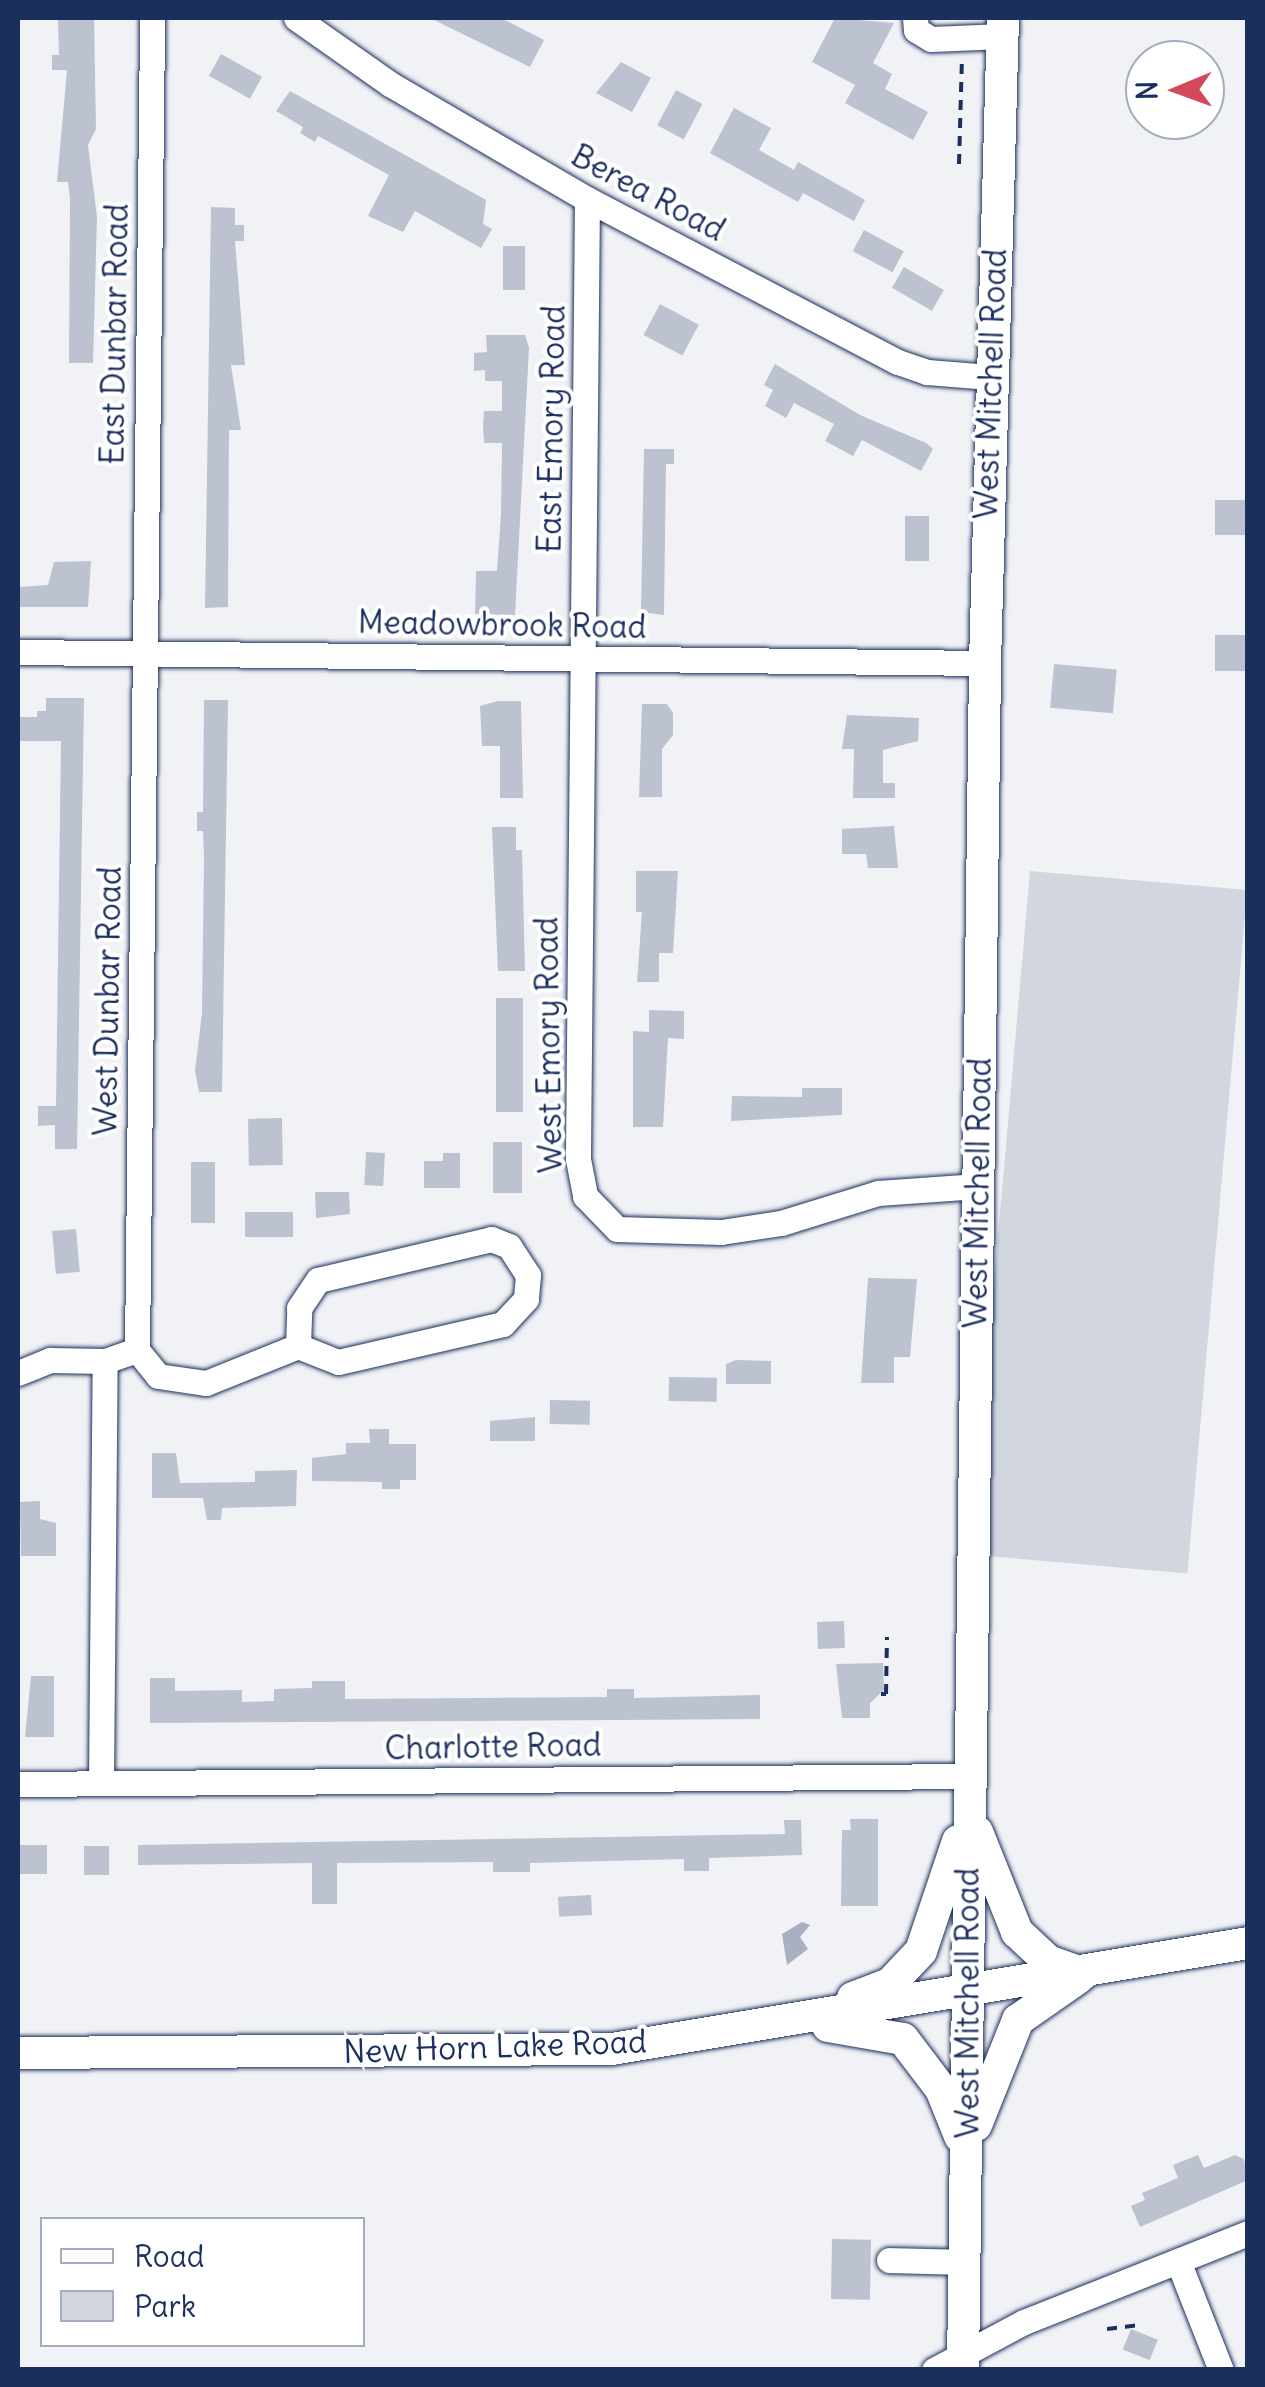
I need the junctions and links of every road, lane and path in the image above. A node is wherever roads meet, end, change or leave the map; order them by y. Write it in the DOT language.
graph roads {
  1 [pos="152,18"];
  2 [pos="296,18"];
  3 [pos="914,18"];
  4 [pos="1003,27"];
  5 [pos="963,36"];
  6 [pos="959,164"];
  7 [pos="587,199"];
  8 [pos="990,377"];
  9 [pos="18,652"];
  10 [pos="144,652"];
  11 [pos="582,660"];
  12 [pos="985,663"];
  13 [pos="978,1186"];
  14 [pos="298,1346"];
  15 [pos="137,1350"];
  16 [pos="105,1361"];
  17 [pos="18,1373"];
  18 [pos="887,1636"];
  19 [pos="880,1694"];
  20 [pos="101,1783"];
  21 [pos="18,1784"];
  22 [pos="969,1792"];
  23 [pos="1248,1943"];
  24 [pos="1083,1974"];
  25 [pos="968,1992"];
  26 [pos="793,2021"];
  27 [pos="18,2054"];
  28 [pos="966,2153"];
  29 [pos="1248,2233"];
  30 [pos="889,2260"];
  31 [pos="1178,2261"];
  32 [pos="964,2262"];
  33 [pos="1138,2326"];
  34 [pos="1107,2329"];
  35 [pos="963,2361"];
  36 [pos="934,2370"];
  37 [pos="1221,2370"];
  1 -- 10 [label="street, East Dunbar Road"];
  2 -- 7 [label="street, Berea Road"];
  3 -- 5 [label="street"];
  4 -- 5 [label="street"];
  4 -- 8 [label="main road, West Mitchell Road"];
  5 -- 6 [label="path"];
  7 -- 8 [label="street, Berea Road"];
  7 -- 11 [label="street, East Emory Road"];
  8 -- 12 [label="main road, West Mitchell Road"];
  9 -- 10 [label="street, Meadowbrook Road"];
  10 -- 11 [label="street, Meadowbrook Road"];
  10 -- 15 [label="street, West Dunbar Road"];
  11 -- 12 [label="street, Meadowbrook Road"];
  11 -- 13 [label="street, West Emory Road"];
  12 -- 13 [label="main road, West Mitchell Road"];
  13 -- 22 [label="main road, West Mitchell Road"];
  14 -- 14 [label="street"];
  14 -- 15 [label="street"];
  15 -- 16 [label="street"];
  16 -- 17 [label="street"];
  16 -- 20 [label="street"];
  18 -- 19 [label="path"];
  20 -- 21 [label="street, Charlotte Road"];
  20 -- 22 [label="street, Charlotte Road"];
  22 -- 24 [label="main road"];
  22 -- 25 [label="main road, West Mitchell Road"];
  22 -- 26 [label="main road"];
  23 -- 24 [label="main road, New Horn Lake Road"];
  24 -- 25 [label="main road, New Horn Lake Road"];
  24 -- 28 [label="main road"];
  25 -- 26 [label="main road, New Horn Lake Road"];
  25 -- 28 [label="main road, West Mitchell Road"];
  26 -- 27 [label="main road, New Horn Lake Road"];
  26 -- 28 [label="main road"];
  28 -- 32 [label="main road, West Mitchell Road"];
  29 -- 31 [label="street"];
  30 -- 32 [label="street"];
  31 -- 35 [label="street"];
  31 -- 37 [label="street"];
  32 -- 35 [label="main road, West Mitchell Road"];
  33 -- 34 [label="path"];
  35 -- 36 [label="street"];
}
